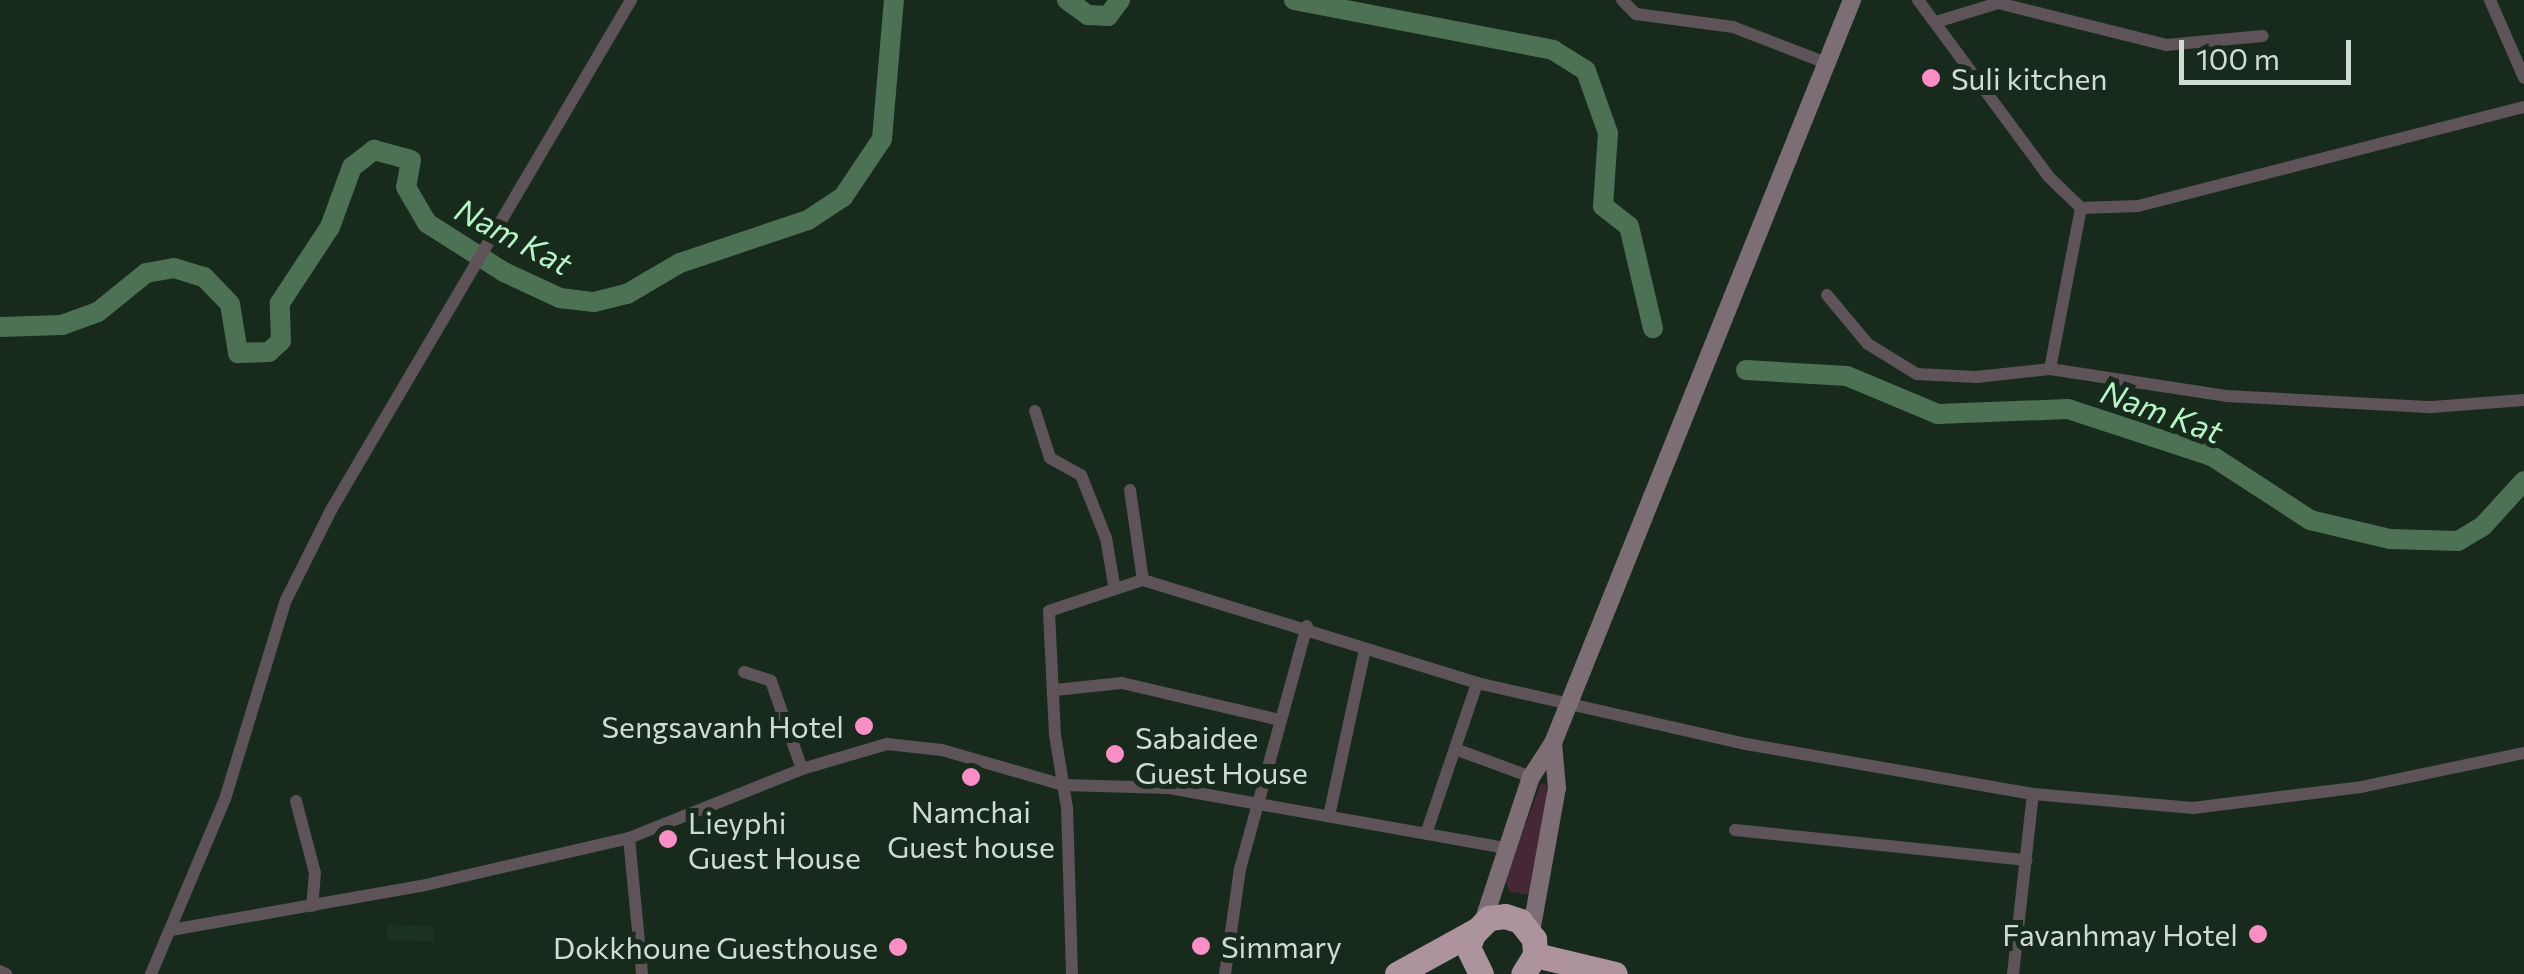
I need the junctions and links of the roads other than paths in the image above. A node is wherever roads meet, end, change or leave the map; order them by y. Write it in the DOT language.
graph roads {
  1 [pos="631,0"];
  2 [pos="1622,0"];
  3 [pos="1852,0"];
  4 [pos="1918,0"];
  5 [pos="2490,0"];
  6 [pos="1998,2"];
  7 [pos="1936,22"];
  8 [pos="2263,36"];
  9 [pos="1829,64"];
  10 [pos="2524,78"];
  11 [pos="2524,107"];
  12 [pos="2081,208"];
  13 [pos="1827,296"];
  14 [pos="2050,369"];
  15 [pos="2524,400"];
  16 [pos="1035,411"];
  17 [pos="1130,490"];
  18 [pos="1143,580"];
  19 [pos="1114,584"];
  20 [pos="1307,626"];
  21 [pos="1366,650"];
  22 [pos="744,672"];
  23 [pos="1477,684"];
  24 [pos="1055,690"];
  25 [pos="1564,704"];
  26 [pos="1280,720"];
  27 [pos="1553,743"];
  28 [pos="1455,749"];
  29 [pos="2524,753"];
  30 [pos="802,769"];
  31 [pos="1531,777"];
  32 [pos="1063,786"];
  33 [pos="2034,794"];
  34 [pos="296,801"];
  35 [pos="1260,804"];
  36 [pos="1329,816"];
  37 [pos="1735,830"];
  38 [pos="1428,831"];
  39 [pos="630,838"];
  40 [pos="1505,848"];
  41 [pos="2026,860"];
  42 [pos="312,906"];
  43 [pos="1479,927"];
  44 [pos="171,930"];
  45 [pos="1529,954"];
  46 [pos="151,974"];
  47 [pos="642,974"];
  48 [pos="1072,974"];
  49 [pos="1225,974"];
  50 [pos="1397,974"];
  51 [pos="1481,974"];
  52 [pos="1614,974"];
  53 [pos="2013,974"];
  1 -- 44 [label="street"];
  2 -- 9 [label="street"];
  3 -- 9 [label="street"];
  4 -- 7 [label="street"];
  5 -- 10 [label="street"];
  6 -- 7 [label="street"];
  6 -- 8 [label="street"];
  7 -- 12 [label="street"];
  9 -- 25 [label="street"];
  11 -- 12 [label="street"];
  12 -- 14 [label="street"];
  13 -- 14 [label="street"];
  14 -- 15 [label="street"];
  16 -- 19 [label="street"];
  17 -- 18 [label="street"];
  18 -- 19 [label="street"];
  18 -- 20 [label="street"];
  19 -- 24 [label="street"];
  20 -- 21 [label="street"];
  20 -- 26 [label="street"];
  21 -- 23 [label="street"];
  21 -- 36 [label="street"];
  22 -- 30 [label="street"];
  23 -- 25 [label="street"];
  23 -- 28 [label="street"];
  24 -- 26 [label="street"];
  24 -- 32 [label="street"];
  25 -- 27 [label="street"];
  25 -- 33 [label="street"];
  26 -- 35 [label="street"];
  27 -- 31 [label="street"];
  27 -- 45 [label="street"];
  28 -- 31 [label="street"];
  28 -- 38 [label="street"];
  29 -- 33 [label="street"];
  30 -- 32 [label="street"];
  30 -- 39 [label="street"];
  31 -- 40 [label="street"];
  32 -- 35 [label="street"];
  32 -- 48 [label="street"];
  33 -- 41 [label="street"];
  34 -- 42 [label="street"];
  35 -- 36 [label="street"];
  35 -- 49 [label="street"];
  36 -- 38 [label="street"];
  37 -- 41 [label="street"];
  38 -- 40 [label="street"];
  39 -- 42 [label="street"];
  39 -- 47 [label="street"];
  40 -- 43 [label="street"];
  41 -- 53 [label="street"];
  42 -- 44 [label="street"];
  43 -- 45 [label="highway"];
  43 -- 50 [label="highway"];
  43 -- 51 [label="highway"];
  44 -- 46 [label="street"];
  45 -- 52 [label="highway"];
}
